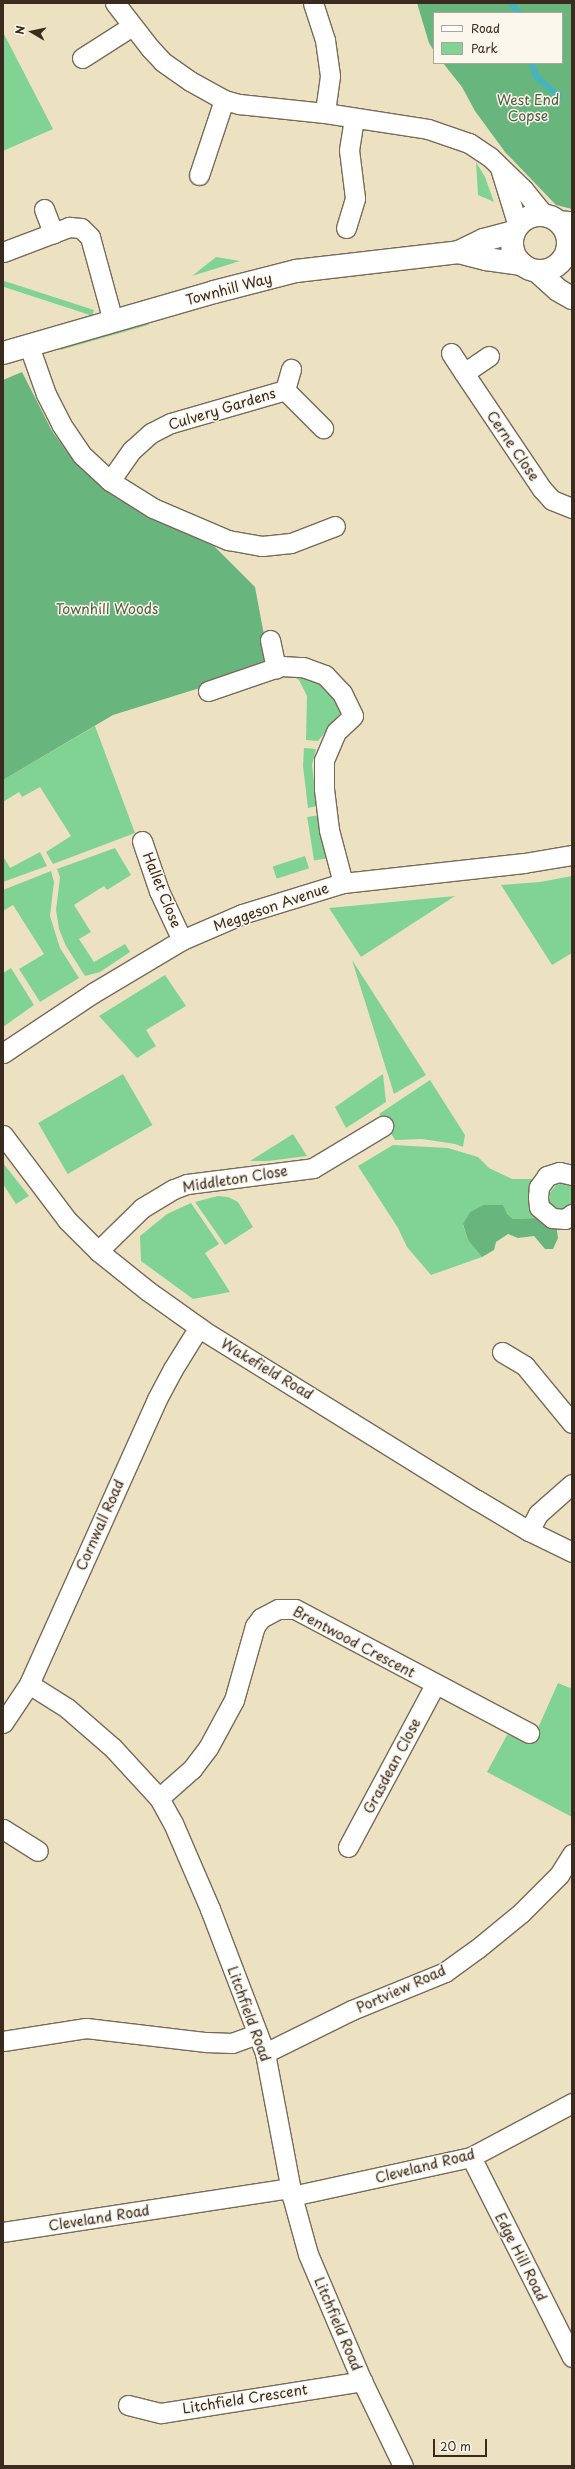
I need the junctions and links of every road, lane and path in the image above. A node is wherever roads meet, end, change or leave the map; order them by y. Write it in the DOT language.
graph roads {
  1 [pos="115,3"];
  2 [pos="313,3"];
  3 [pos="132,26"];
  4 [pos="82,58"];
  5 [pos="224,100"];
  6 [pos="325,114"];
  7 [pos="354,118"];
  8 [pos="500,168"];
  9 [pos="199,175"];
  10 [pos="44,209"];
  11 [pos="558,219"];
  12 [pos="346,228"];
  13 [pos="516,229"];
  14 [pos="53,233"];
  15 [pos="3,252"];
  16 [pos="459,252"];
  17 [pos="569,253"];
  18 [pos="530,267"];
  19 [pos="572,298"];
  20 [pos="114,321"];
  21 [pos="29,346"];
  22 [pos="3,353"];
  23 [pos="451,353"];
  24 [pos="489,356"];
  25 [pos="291,369"];
  26 [pos="464,373"];
  27 [pos="285,390"];
  28 [pos="323,428"];
  29 [pos="110,481"];
  30 [pos="572,508"];
  31 [pos="335,526"];
  32 [pos="270,640"];
  33 [pos="276,668"];
  34 [pos="208,691"];
  35 [pos="142,840"];
  36 [pos="572,855"];
  37 [pos="343,883"];
  38 [pos="182,940"];
  39 [pos="3,1053"];
  40 [pos="383,1126"];
  41 [pos="3,1135"];
  42 [pos="572,1175"];
  43 [pos="572,1214"];
  44 [pos="98,1251"];
  45 [pos="199,1327"];
  46 [pos="502,1352"];
  47 [pos="572,1423"];
  48 [pos="572,1484"];
  49 [pos="529,1531"];
  50 [pos="572,1552"];
  51 [pos="29,1684"];
  52 [pos="435,1685"];
  53 [pos="3,1724"];
  54 [pos="529,1733"];
  55 [pos="159,1798"];
  56 [pos="3,1829"];
  57 [pos="348,1848"];
  58 [pos="38,1851"];
  59 [pos="572,1854"];
  60 [pos="257,2034"];
  61 [pos="3,2041"];
  62 [pos="265,2053"];
  63 [pos="572,2103"];
  64 [pos="471,2157"];
  65 [pos="291,2192"];
  66 [pos="3,2232"];
  67 [pos="572,2357"];
  68 [pos="362,2381"];
  69 [pos="128,2406"];
  70 [pos="403,2466"];
  1 -- 3 [label="street"];
  2 -- 6 [label="street"];
  3 -- 4 [label="street"];
  3 -- 5 [label="street"];
  5 -- 6 [label="street"];
  5 -- 9 [label="street"];
  6 -- 7 [label="street"];
  7 -- 8 [label="street"];
  7 -- 12 [label="street"];
  8 -- 11 [label="street"];
  8 -- 13 [label="street"];
  10 -- 14 [label="street"];
  11 -- 13 [label="street"];
  11 -- 17 [label="street"];
  13 -- 16 [label="street, Townhill Way"];
  13 -- 18 [label="street"];
  14 -- 15 [label="street"];
  14 -- 20 [label="street"];
  16 -- 18 [label="street, Townhill Way"];
  16 -- 20 [label="street, Townhill Way"];
  17 -- 18 [label="street"];
  18 -- 19 [label="street"];
  20 -- 21 [label="street, Townhill Way"];
  21 -- 22 [label="street, Townhill Way"];
  21 -- 29 [label="street"];
  23 -- 26 [label="street, Cerne Close"];
  24 -- 26 [label="street"];
  25 -- 27 [label="street, Culvery Gardens"];
  26 -- 30 [label="street, Cerne Close"];
  27 -- 28 [label="street, Culvery Gardens"];
  27 -- 29 [label="street, Culvery Gardens"];
  29 -- 31 [label="street"];
  32 -- 33 [label="street"];
  33 -- 34 [label="street"];
  33 -- 37 [label="street"];
  35 -- 38 [label="street, Hallet Close"];
  36 -- 37 [label="street, Meggeson Avenue"];
  37 -- 38 [label="street, Meggeson Avenue"];
  38 -- 39 [label="street, Meggeson Avenue"];
  40 -- 44 [label="street, Middleton Close"];
  41 -- 44 [label="street, Wakefield Road"];
  42 -- 43 [label="street"];
  44 -- 45 [label="street, Wakefield Road"];
  45 -- 49 [label="street, Wakefield Road"];
  45 -- 51 [label="street, Cornwall Road"];
  46 -- 47 [label="street"];
  48 -- 49 [label="street"];
  49 -- 50 [label="street, Wakefield Road"];
  51 -- 53 [label="street, Cornwall Road"];
  51 -- 55 [label="street, Litchfield Road"];
  52 -- 54 [label="street, Brentwood Crescent"];
  52 -- 55 [label="street, Brentwood Crescent"];
  52 -- 57 [label="street, Grasdean Close"];
  55 -- 60 [label="street, Litchfield Road"];
  56 -- 58 [label="street"];
  59 -- 62 [label="street, Portview Road"];
  60 -- 61 [label="street"];
  60 -- 62 [label="street, Litchfield Road"];
  62 -- 65 [label="street, Litchfield Road"];
  63 -- 64 [label="street, Cleveland Road"];
  64 -- 65 [label="street, Cleveland Road"];
  64 -- 67 [label="street, Edge Hill Road"];
  65 -- 66 [label="street, Cleveland Road"];
  65 -- 68 [label="street, Litchfield Road"];
  68 -- 69 [label="street, Litchfield Crescent"];
  68 -- 70 [label="street, Litchfield Road"];
}
